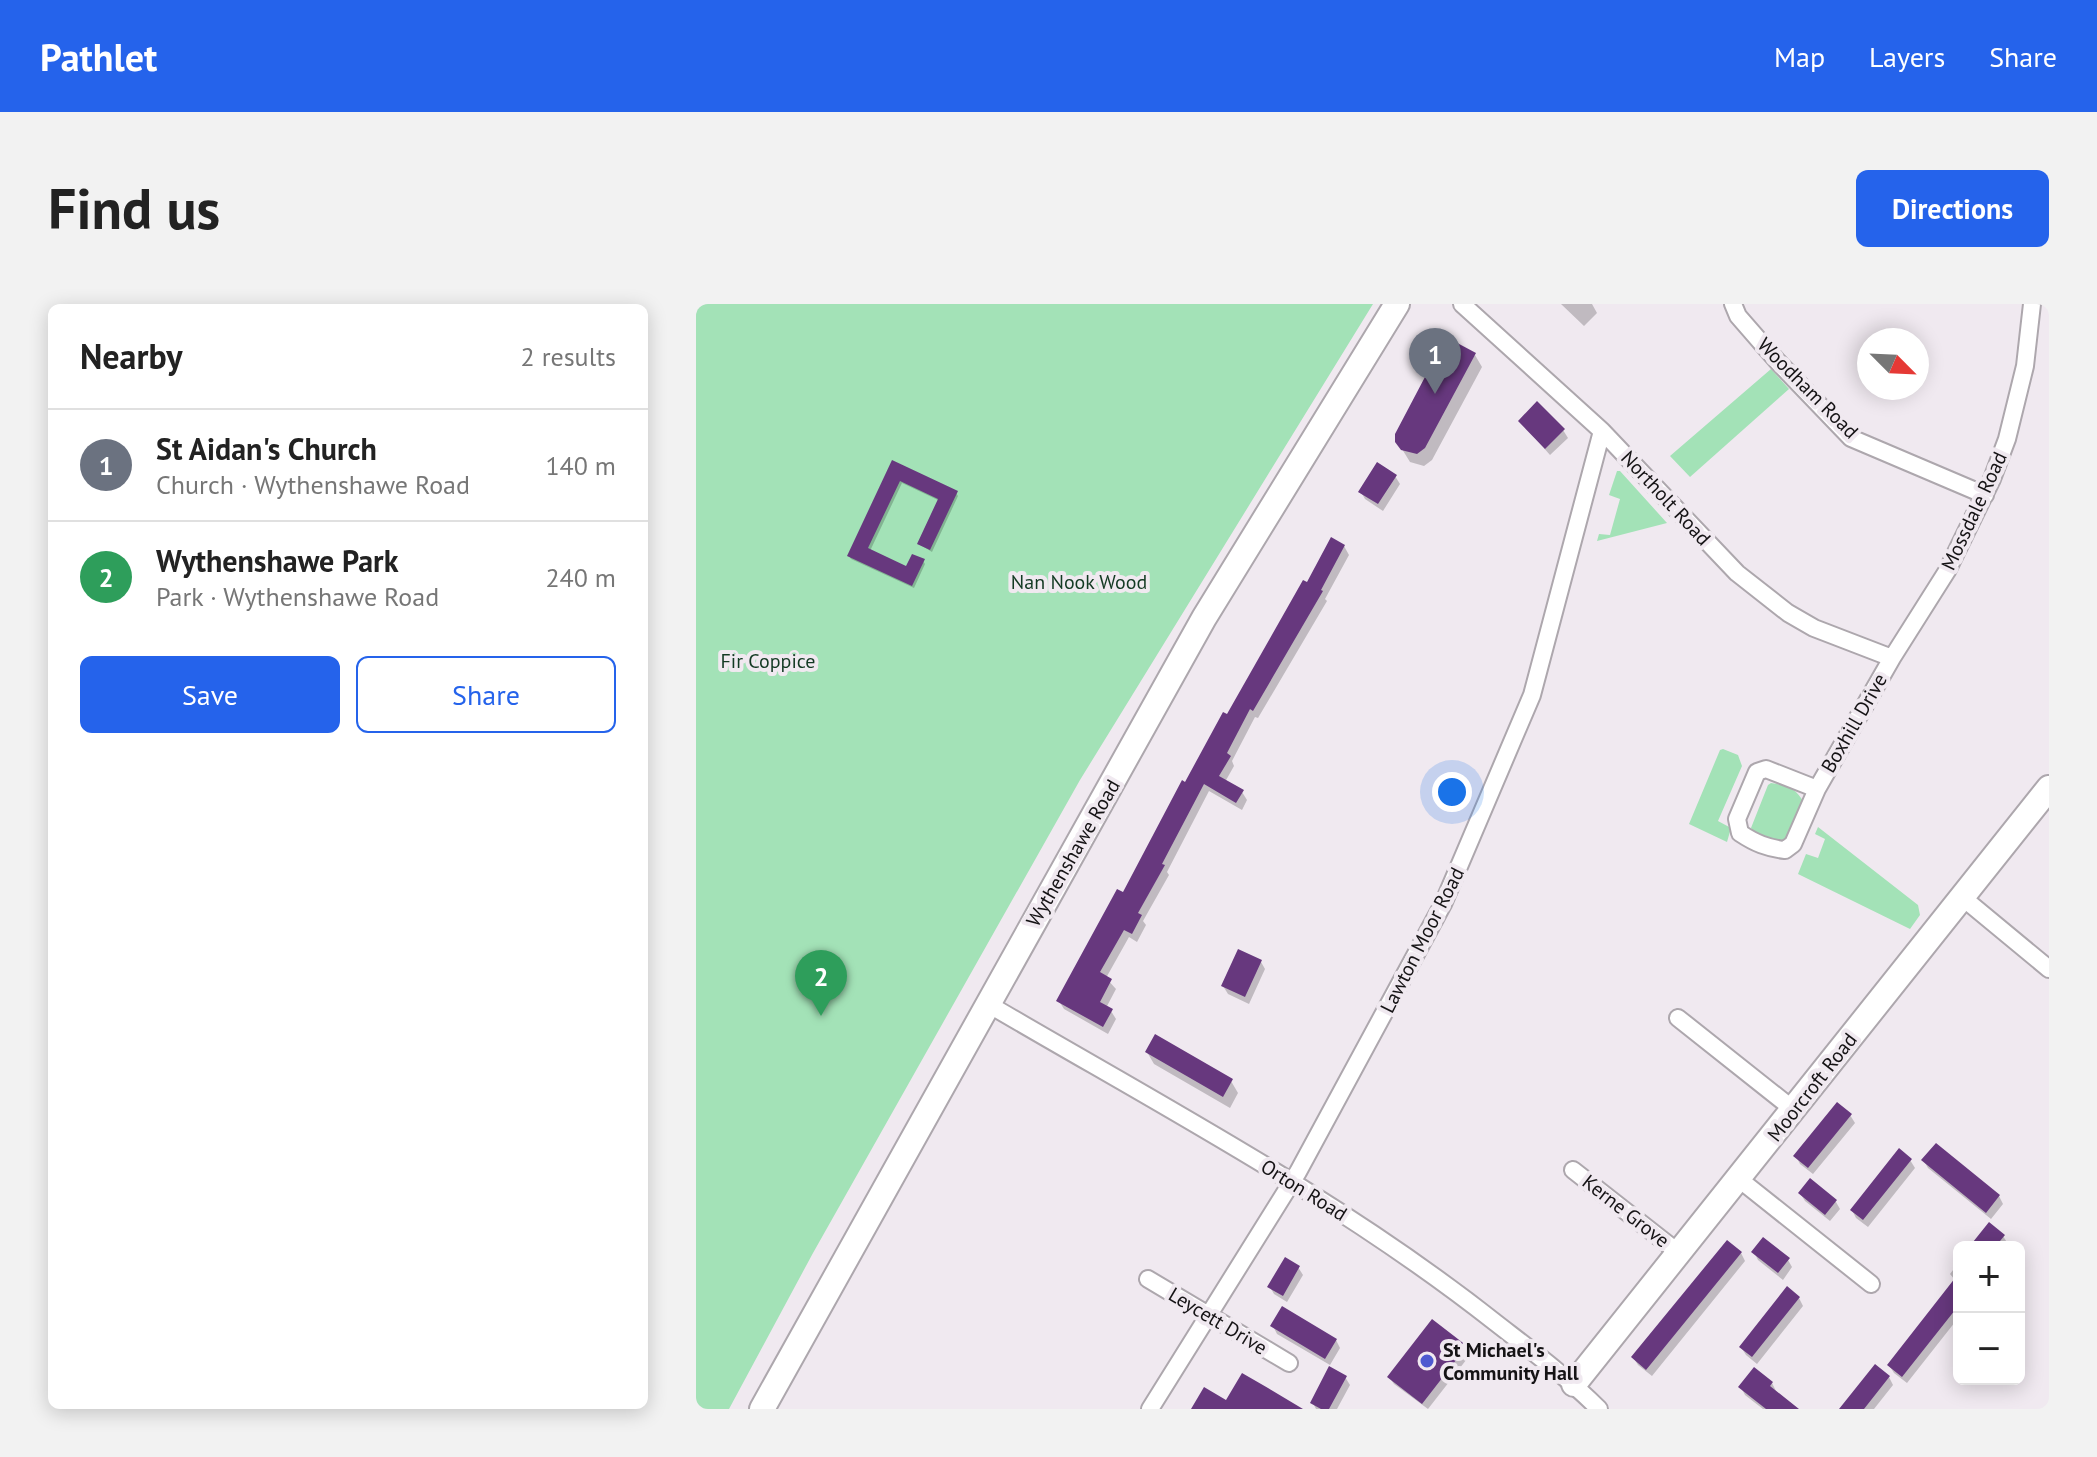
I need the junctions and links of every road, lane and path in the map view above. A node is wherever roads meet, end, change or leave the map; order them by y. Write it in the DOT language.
graph roads {
  1 [pos="1397,304"];
  2 [pos="1462,304"];
  3 [pos="1733,304"];
  4 [pos="2032,304"];
  5 [pos="1602,431"];
  6 [pos="1985,495"];
  7 [pos="1892,658"];
  8 [pos="2049,788"];
  9 [pos="1817,789"];
  10 [pos="1962,897"];
  11 [pos="2049,969"];
  12 [pos="988,1004"];
  13 [pos="1678,1018"];
  14 [pos="1794,1110"];
  15 [pos="1573,1170"];
  16 [pos="1739,1179"];
  17 [pos="1292,1181"];
  18 [pos="1679,1253"];
  19 [pos="1148,1279"];
  20 [pos="1871,1284"];
  21 [pos="1207,1315"];
  22 [pos="1289,1363"];
  23 [pos="1574,1384"];
  24 [pos="762,1409"];
  25 [pos="1150,1409"];
  26 [pos="1599,1409"];
  1 -- 12 [label="main road, Wythenshawe Road"];
  2 -- 5 [label="street, Northolt Road"];
  3 -- 6 [label="street, Woodham Road"];
  4 -- 6 [label="street, Mossdale Road"];
  5 -- 7 [label="street, Northolt Road"];
  5 -- 17 [label="street, Lawton Moor Road"];
  6 -- 7 [label="street, Mossdale Road"];
  7 -- 9 [label="street, Boxhill Drive"];
  8 -- 10 [label="main road, Moorcroft Road"];
  9 -- 9 [label="street, Boxhill Drive"];
  10 -- 11 [label="street"];
  10 -- 14 [label="main road, Moorcroft Road"];
  12 -- 17 [label="street, Orton Road"];
  12 -- 24 [label="main road, Wythenshawe Road"];
  13 -- 14 [label="street"];
  14 -- 16 [label="main road, Moorcroft Road"];
  15 -- 18 [label="street, Kerne Grove"];
  16 -- 18 [label="main road, Moorcroft Road"];
  16 -- 20 [label="street"];
  17 -- 21 [label="street, Lawton Moor Road"];
  17 -- 23 [label="street, Orton Road"];
  18 -- 23 [label="main road, Moorcroft Road"];
  19 -- 21 [label="street, Leycett Drive"];
  21 -- 22 [label="street, Leycett Drive"];
  21 -- 25 [label="street, Lawton Moor Road"];
  23 -- 26 [label="street, Orton Road"];
}
